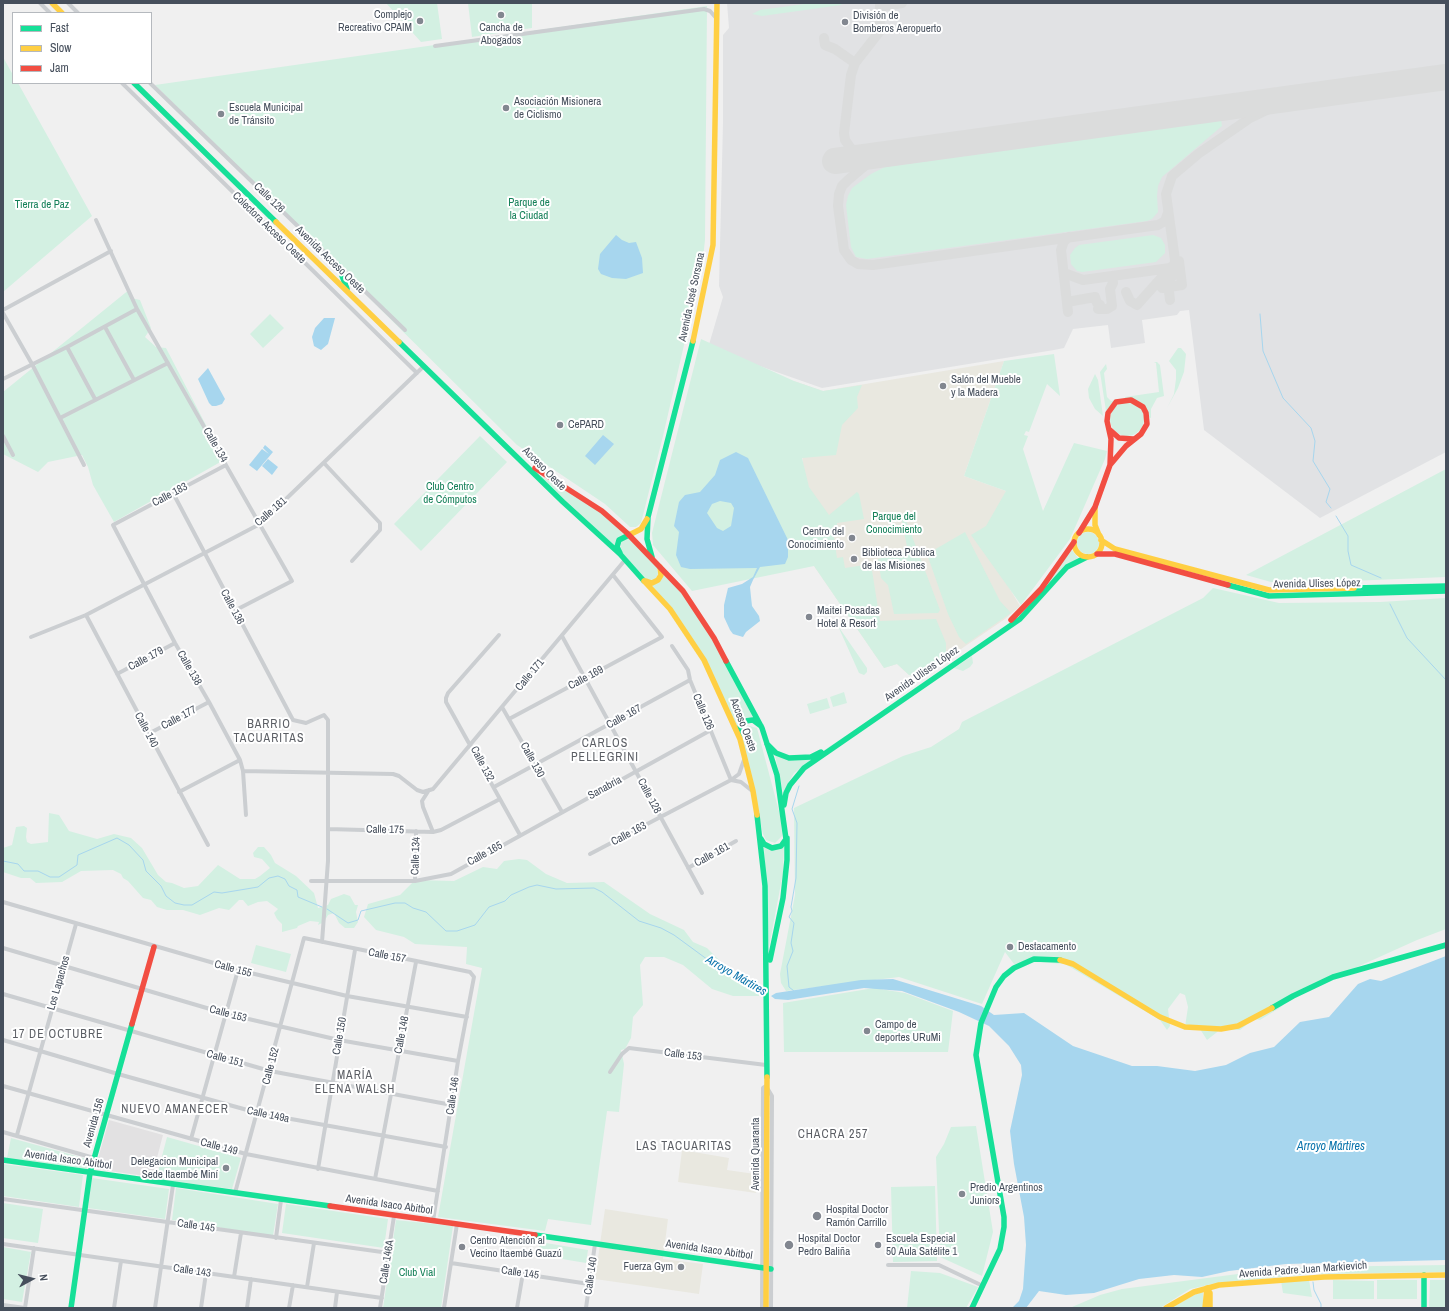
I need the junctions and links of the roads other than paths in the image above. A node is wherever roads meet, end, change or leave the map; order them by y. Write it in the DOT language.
graph roads {
  1 [pos="40,3"];
  2 [pos="52,3"];
  3 [pos="68,3"];
  4 [pos="717,3"];
  5 [pos="49,12"];
  6 [pos="61,12"];
  7 [pos="77,12"];
  8 [pos="717,19"];
  9 [pos="435,46"];
  10 [pos="123,84"];
  11 [pos="135,84"];
  12 [pos="151,84"];
  13 [pos="96,220"];
  14 [pos="111,251"];
  15 [pos="338,265"];
  16 [pos="348,291"];
  17 [pos="137,309"];
  18 [pos="3,312"];
  19 [pos="105,327"];
  20 [pos="405,330"];
  21 [pos="67,347"];
  22 [pos="168,363"];
  23 [pos="32,364"];
  24 [pos="425,366"];
  25 [pos="417,373"];
  26 [pos="3,378"];
  27 [pos="134,380"];
  28 [pos="95,400"];
  29 [pos="60,418"];
  30 [pos="1108,428"];
  31 [pos="3,436"];
  32 [pos="1136,438"];
  33 [pos="512,451"];
  34 [pos="13,455"];
  35 [pos="324,463"];
  36 [pos="84,465"];
  37 [pos="226,465"];
  38 [pos="1110,465"];
  39 [pos="173,493"];
  40 [pos="1096,507"];
  41 [pos="648,517"];
  42 [pos="260,524"];
  43 [pos="114,525"];
  44 [pos="1079,533"];
  45 [pos="629,535"];
  46 [pos="1100,537"];
  47 [pos="1074,542"];
  48 [pos="204,553"];
  49 [pos="620,554"];
  50 [pos="1097,554"];
  51 [pos="652,557"];
  52 [pos="1087,557"];
  53 [pos="625,560"];
  54 [pos="352,561"];
  55 [pos="660,566"];
  56 [pos="613,575"];
  57 [pos="646,581"];
  58 [pos="144,584"];
  59 [pos="1446,586"];
  60 [pos="1446,591"];
  61 [pos="234,611"];
  62 [pos="86,615"];
  63 [pos="499,635"];
  64 [pos="562,636"];
  65 [pos="31,637"];
  66 [pos="175,643"];
  67 [pos="672,646"];
  68 [pos="117,674"];
  69 [pos="585,679"];
  70 [pos="690,680"];
  71 [pos="209,702"];
  72 [pos="502,707"];
  73 [pos="509,719"];
  74 [pos="610,725"];
  75 [pos="762,728"];
  76 [pos="712,730"];
  77 [pos="148,734"];
  78 [pos="740,739"];
  79 [pos="767,743"];
  80 [pos="471,744"];
  81 [pos="744,756"];
  82 [pos="240,760"];
  83 [pos="535,766"];
  84 [pos="244,770"];
  85 [pos="328,772"];
  86 [pos="636,772"];
  87 [pos="731,780"];
  88 [pos="494,787"];
  89 [pos="431,790"];
  90 [pos="753,791"];
  91 [pos="179,792"];
  92 [pos="500,799"];
  93 [pos="562,812"];
  94 [pos="246,815"];
  95 [pos="660,817"];
  96 [pos="784,817"];
  97 [pos="328,829"];
  98 [pos="416,831"];
  99 [pos="433,832"];
  100 [pos="786,834"];
  101 [pos="520,835"];
  102 [pos="760,836"];
  103 [pos="736,841"];
  104 [pos="208,844"];
  105 [pos="590,854"];
  106 [pos="688,868"];
  107 [pos="311,881"];
  108 [pos="327,881"];
  109 [pos="415,882"];
  110 [pos="702,893"];
  111 [pos="3,902"];
  112 [pos="76,924"];
  113 [pos="304,938"];
  114 [pos="322,942"];
  115 [pos="1446,945"];
  116 [pos="154,947"];
  117 [pos="3,948"];
  118 [pos="355,950"];
  119 [pos="416,962"];
  120 [pos="64,966"];
  121 [pos="238,970"];
  122 [pos="470,972"];
  123 [pos="767,974"];
  124 [pos="292,984"];
  125 [pos="142,989"];
  126 [pos="3,994"];
  127 [pos="347,996"];
  128 [pos="408,1006"];
  129 [pos="52,1008"];
  130 [pos="227,1014"];
  131 [pos="467,1017"];
  132 [pos="281,1028"];
  133 [pos="130,1032"];
  134 [pos="3,1040"];
  135 [pos="339,1040"];
  136 [pos="41,1050"];
  137 [pos="399,1052"];
  138 [pos="214,1056"];
  139 [pos="458,1061"];
  140 [pos="766,1065"];
  141 [pos="270,1071"];
  142 [pos="610,1072"];
  143 [pos="118,1074"];
  144 [pos="332,1084"];
  145 [pos="3,1086"];
  146 [pos="28,1093"];
  147 [pos="391,1094"];
  148 [pos="203,1099"];
  149 [pos="452,1105"];
  150 [pos="258,1113"];
  151 [pos="106,1116"];
  152 [pos="325,1126"];
  153 [pos="3,1132"];
  154 [pos="17,1135"];
  155 [pos="383,1136"];
  156 [pos="191,1139"];
  157 [pos="446,1147"];
  158 [pos="246,1154"];
  159 [pos="94,1158"];
  160 [pos="3,1160"];
  161 [pos="318,1169"];
  162 [pos="90,1173"];
  163 [pos="375,1180"];
  164 [pos="173,1185"];
  165 [pos="438,1191"];
  166 [pos="235,1193"];
  167 [pos="3,1199"];
  168 [pos="281,1200"];
  169 [pos="85,1211"];
  170 [pos="394,1216"];
  171 [pos="433,1221"];
  172 [pos="168,1222"];
  173 [pos="457,1224"];
  174 [pos="241,1233"];
  175 [pos="276,1238"];
  176 [pos="314,1243"];
  177 [pos="3,1244"];
  178 [pos="595,1244"];
  179 [pos="34,1248"];
  180 [pos="389,1254"];
  181 [pos="78,1255"];
  182 [pos="121,1261"];
  183 [pos="451,1263"];
  184 [pos="888,1265"];
  185 [pos="162,1266"];
  186 [pos="766,1268"];
  187 [pos="206,1273"];
  188 [pos="523,1273"];
  189 [pos="1424,1275"];
  190 [pos="1446,1276"];
  191 [pos="234,1277"];
  192 [pos="251,1279"];
  193 [pos="589,1284"];
  194 [pos="293,1285"];
  195 [pos="982,1286"];
  196 [pos="307,1287"];
  197 [pos="1207,1288"];
  198 [pos="337,1292"];
  199 [pos="382,1298"];
  200 [pos="5,1306"];
  201 [pos="25,1308"];
  202 [pos="71,1308"];
  203 [pos="114,1308"];
  204 [pos="155,1308"];
  205 [pos="201,1308"];
  206 [pos="247,1308"];
  207 [pos="289,1308"];
  208 [pos="335,1308"];
  209 [pos="380,1308"];
  210 [pos="444,1308"];
  211 [pos="451,1308"];
  212 [pos="517,1308"];
  213 [pos="586,1308"];
  214 [pos="762,1308"];
  215 [pos="766,1308"];
  216 [pos="771,1308"];
  217 [pos="972,1308"];
  218 [pos="1166,1308"];
  219 [pos="1205,1308"];
  220 [pos="1210,1308"];
  221 [pos="1424,1308"];
  1 -- 5 [label="street"];
  2 -- 6 [label="main road"];
  3 -- 7 [label="street"];
  4 -- 8 [label="main road, Avenida José Sorsana"];
  8 -- 9 [label="street"];
  8 -- 41 [label="main road, Avenida José Sorsana"];
  10 -- 25 [label="street, Colectora Acceso Oeste"];
  11 -- 16 [label="main road, Avenida Acceso Oeste"];
  12 -- 15 [label="street, Calle 126"];
  13 -- 14 [label="street, Calle 134"];
  14 -- 17 [label="street, Calle 134"];
  14 -- 18 [label="street"];
  15 -- 16 [label="main road"];
  15 -- 20 [label="street, Calle 126"];
  16 -- 24 [label="main road, Avenida Acceso Oeste"];
  17 -- 19 [label="street"];
  17 -- 22 [label="street, Calle 134"];
  18 -- 23 [label="street"];
  19 -- 21 [label="street"];
  19 -- 27 [label="street"];
  21 -- 23 [label="street"];
  21 -- 28 [label="street"];
  22 -- 27 [label="street"];
  22 -- 37 [label="street, Calle 134"];
  23 -- 26 [label="street"];
  23 -- 29 [label="street"];
  24 -- 25 [label="street, Calle 181"];
  24 -- 33 [label="main road, Avenida Acceso Oeste"];
  25 -- 35 [label="street, Calle 181"];
  27 -- 28 [label="street"];
  28 -- 29 [label="street"];
  29 -- 36 [label="street"];
  30 -- 32 [label="main road"];
  30 -- 32 [label="main road"];
  30 -- 38 [label="main road"];
  31 -- 34 [label="street"];
  32 -- 38 [label="main road"];
  33 -- 45 [label="main road, Acceso Oeste"];
  33 -- 49 [label="main road, Acceso Oeste"];
  35 -- 42 [label="street, Calle 181"];
  35 -- 54 [label="street"];
  37 -- 39 [label="street, Calle 183"];
  37 -- 42 [label="street, Calle 134"];
  38 -- 40 [label="main road"];
  39 -- 43 [label="street, Calle 183"];
  39 -- 48 [label="street, Calle 136"];
  40 -- 44 [label="main road"];
  40 -- 46 [label="main road"];
  41 -- 45 [label="main road, Avenida José Sorsana"];
  41 -- 51 [label="main road, Avenida José Sorsana"];
  42 -- 48 [label="street, Calle 181"];
  42 -- 61 [label="street, Calle 134"];
  43 -- 58 [label="street, Calle 138"];
  44 -- 46 [label="main road"];
  44 -- 47 [label="main road"];
  45 -- 49 [label="main road, Avenida José Sorsana"];
  45 -- 51 [label="main road, Acceso Oeste"];
  46 -- 50 [label="main road"];
  46 -- 59 [label="main road, Avenida Ulises López"];
  47 -- 52 [label="main road"];
  47 -- 79 [label="main road, Avenida Ulises López"];
  48 -- 58 [label="street, Calle 181"];
  48 -- 61 [label="street, Calle 136"];
  49 -- 53 [label="main road, Acceso Oeste"];
  50 -- 52 [label="main road"];
  50 -- 60 [label="main road, Avenida Ulises López"];
  51 -- 55 [label="main road, Acceso Oeste"];
  52 -- 96 [label="main road, Avenida Ulises López"];
  53 -- 56 [label="street, Calle 171"];
  53 -- 57 [label="main road, Acceso Oeste"];
  55 -- 57 [label="main road"];
  55 -- 75 [label="main road, Acceso Oeste"];
  56 -- 64 [label="street, Calle 171"];
  56 -- 69 [label="street, Calle 169"];
  57 -- 78 [label="main road, Acceso Oeste"];
  58 -- 62 [label="street, Calle 181"];
  58 -- 66 [label="street, Calle 138"];
  61 -- 85 [label="street, Calle 136"];
  62 -- 65 [label="street, Calle 181"];
  62 -- 68 [label="street, Calle 140"];
  63 -- 80 [label="street, Calle 132"];
  64 -- 69 [label="street, Calle 128"];
  64 -- 72 [label="street, Calle 171"];
  66 -- 68 [label="street, Calle 179"];
  66 -- 71 [label="street, Calle 138"];
  67 -- 70 [label="street, Calle 126"];
  68 -- 77 [label="street, Calle 140"];
  69 -- 73 [label="street, Calle 169"];
  69 -- 74 [label="street, Calle 128"];
  70 -- 74 [label="street, Calle 167"];
  70 -- 76 [label="street, Calle 126"];
  71 -- 77 [label="street, Calle 177"];
  71 -- 82 [label="street, Calle 138"];
  72 -- 73 [label="street, Calle 130"];
  72 -- 80 [label="street, Calle 171"];
  73 -- 83 [label="street, Calle 130"];
  74 -- 83 [label="street, Calle 167"];
  74 -- 86 [label="street, Calle 128"];
  75 -- 78 [label="main road"];
  75 -- 79 [label="main road, Acceso Oeste"];
  76 -- 86 [label="street, Sanabria"];
  76 -- 87 [label="street, Calle 126"];
  77 -- 91 [label="street, Calle 140"];
  78 -- 81 [label="main road, Acceso Oeste"];
  79 -- 96 [label="main road, Acceso Oeste"];
  80 -- 88 [label="street, Calle 132"];
  80 -- 89 [label="street, Calle 171"];
  81 -- 87 [label="street, Calle 163"];
  81 -- 90 [label="main road, Acceso Oeste"];
  82 -- 84 [label="street, Calle 138"];
  82 -- 91 [label="street"];
  83 -- 88 [label="street, Calle 167"];
  83 -- 93 [label="street, Calle 130"];
  84 -- 85 [label="street"];
  84 -- 94 [label="street, Calle 138"];
  85 -- 89 [label="street"];
  85 -- 97 [label="street"];
  86 -- 93 [label="street, Sanabria"];
  86 -- 95 [label="street, Calle 128"];
  87 -- 90 [label="street"];
  87 -- 95 [label="street, Calle 163"];
  88 -- 92 [label="street, Calle 132"];
  89 -- 99 [label="street, Calle 134"];
  90 -- 102 [label="main road, Acceso Oeste"];
  91 -- 104 [label="street, Calle 140"];
  92 -- 99 [label="street, Calle 175"];
  92 -- 101 [label="street, Calle 132"];
  93 -- 101 [label="street, Sanabria"];
  95 -- 105 [label="street, Calle 163"];
  95 -- 106 [label="street, Calle 128"];
  96 -- 100 [label="main road"];
  97 -- 98 [label="street, Calle 175"];
  97 -- 108 [label="street"];
  98 -- 99 [label="street, Calle 175"];
  98 -- 109 [label="street, Calle 134"];
  100 -- 102 [label="main road"];
  100 -- 123 [label="main road"];
  101 -- 109 [label="street, Calle 165"];
  102 -- 123 [label="main road"];
  103 -- 106 [label="street, Calle 161"];
  106 -- 110 [label="street, Calle 128"];
  107 -- 108 [label="street, Calle 165"];
  108 -- 109 [label="street, Calle 165"];
  108 -- 114 [label="street"];
  111 -- 112 [label="street, Calle 155"];
  112 -- 116 [label="street, Calle 155"];
  112 -- 120 [label="street, Los Lapachos"];
  113 -- 114 [label="street, Calle 157"];
  113 -- 124 [label="street, Calle 152"];
  114 -- 118 [label="street, Calle 157"];
  115 -- 195 [label="main road"];
  116 -- 121 [label="street, Calle 155"];
  116 -- 125 [label="main road, Avenida 156"];
  117 -- 120 [label="street, Calle 153"];
  118 -- 119 [label="street, Calle 157"];
  118 -- 127 [label="street, Calle 150"];
  119 -- 122 [label="street, Calle 157"];
  119 -- 128 [label="street, Calle 148"];
  120 -- 125 [label="street, Calle 153"];
  120 -- 129 [label="street, Los Lapachos"];
  121 -- 124 [label="street, Calle 155"];
  121 -- 130 [label="street"];
  122 -- 131 [label="street, Calle 146"];
  123 -- 140 [label="main road, Avenida Quaranta"];
  124 -- 127 [label="street, Calle 155"];
  124 -- 132 [label="street, Calle 152"];
  125 -- 130 [label="street, Calle 153"];
  125 -- 133 [label="main road, Avenida 156"];
  126 -- 129 [label="street, Calle 151"];
  127 -- 128 [label="street, Calle 155"];
  127 -- 135 [label="street, Calle 150"];
  128 -- 131 [label="street, Calle 155"];
  128 -- 137 [label="street, Calle 148"];
  129 -- 133 [label="street, Calle 151"];
  129 -- 136 [label="street, Los Lapachos"];
  130 -- 132 [label="street, Calle 153"];
  130 -- 138 [label="street"];
  131 -- 139 [label="street, Calle 146"];
  132 -- 135 [label="street, Calle 153"];
  132 -- 141 [label="street, Calle 152"];
  133 -- 138 [label="street, Calle 151"];
  133 -- 143 [label="main road, Avenida 156"];
  134 -- 136 [label="street, Calle 149a"];
  135 -- 137 [label="street, Calle 153"];
  135 -- 144 [label="street, Calle 150"];
  136 -- 143 [label="street, Calle 149a"];
  136 -- 146 [label="street, Los Lapachos"];
  137 -- 139 [label="street, Calle 153"];
  137 -- 147 [label="street, Calle 148"];
  138 -- 141 [label="street, Calle 151"];
  138 -- 148 [label="street"];
  139 -- 149 [label="street, Calle 146"];
  140 -- 142 [label="street, Calle 153"];
  140 -- 186 [label="main road, Avenida Quaranta"];
  141 -- 144 [label="street, Calle 151"];
  141 -- 150 [label="street, Calle 152"];
  143 -- 148 [label="street, Calle 149a"];
  143 -- 151 [label="main road, Avenida 156"];
  144 -- 147 [label="street, Calle 151"];
  144 -- 152 [label="street, Calle 150"];
  145 -- 146 [label="street, Calle 149"];
  146 -- 151 [label="street, Calle 149"];
  146 -- 154 [label="street, Los Lapachos"];
  147 -- 149 [label="street, Calle 151"];
  147 -- 155 [label="street, Calle 148"];
  148 -- 150 [label="street, Calle 149a"];
  148 -- 156 [label="street"];
  149 -- 157 [label="street, Calle 146"];
  150 -- 152 [label="street, Calle 149a"];
  150 -- 158 [label="street, Calle 152"];
  151 -- 156 [label="street, Calle 149"];
  151 -- 159 [label="main road, Avenida 156"];
  152 -- 155 [label="street, Calle 149a"];
  152 -- 161 [label="street, Calle 150"];
  153 -- 154 [label="street"];
  154 -- 159 [label="street"];
  155 -- 157 [label="street, Calle 149a"];
  155 -- 163 [label="street, Calle 148"];
  156 -- 158 [label="street, Calle 149"];
  157 -- 165 [label="street, Calle 146"];
  158 -- 161 [label="street, Calle 149"];
  158 -- 166 [label="street, Calle 152"];
  159 -- 162 [label="main road, Avenida 156"];
  160 -- 162 [label="main road, Avenida Isaco Abitbol"];
  161 -- 163 [label="street, Calle 149"];
  162 -- 164 [label="main road, Avenida Isaco Abitbol"];
  162 -- 169 [label="main road, Avenida 156"];
  163 -- 165 [label="street, Calle 149"];
  164 -- 166 [label="main road, Avenida Isaco Abitbol"];
  164 -- 172 [label="street"];
  165 -- 171 [label="street, Calle 146"];
  166 -- 168 [label="main road, Avenida Isaco Abitbol"];
  167 -- 169 [label="street, Calle 145"];
  168 -- 170 [label="main road, Avenida Isaco Abitbol"];
  168 -- 175 [label="street"];
  169 -- 172 [label="street, Calle 145"];
  169 -- 181 [label="main road, Avenida 156"];
  170 -- 171 [label="main road, Avenida Isaco Abitbol"];
  170 -- 180 [label="street, Calle 146A"];
  171 -- 173 [label="main road, Avenida Isaco Abitbol"];
  172 -- 174 [label="street, Calle 145"];
  172 -- 185 [label="street"];
  173 -- 178 [label="main road, Avenida Isaco Abitbol"];
  173 -- 183 [label="street"];
  174 -- 175 [label="street, Calle 145"];
  174 -- 191 [label="street"];
  175 -- 176 [label="street, Calle 145"];
  176 -- 180 [label="street, Calle 145"];
  176 -- 196 [label="street"];
  177 -- 179 [label="street, Calle 143"];
  178 -- 186 [label="main road, Avenida Isaco Abitbol"];
  178 -- 193 [label="street, Calle 140"];
  179 -- 181 [label="street, Calle 143"];
  179 -- 201 [label="street"];
  180 -- 199 [label="street, Calle 146A"];
  181 -- 182 [label="street, Calle 143"];
  181 -- 202 [label="main road, Avenida 156"];
  182 -- 185 [label="street, Calle 143"];
  182 -- 203 [label="street"];
  183 -- 188 [label="street, Calle 145"];
  183 -- 210 [label="street"];
  184 -- 195 [label="street"];
  185 -- 187 [label="street, Calle 143"];
  185 -- 204 [label="street"];
  186 -- 214 [label="street"];
  186 -- 215 [label="main road, Avenida Quaranta"];
  186 -- 216 [label="street"];
  187 -- 191 [label="street, Calle 143"];
  187 -- 205 [label="street"];
  188 -- 193 [label="street, Calle 145"];
  188 -- 212 [label="street"];
  189 -- 190 [label="main road, Avenida Padre Juan Markievich"];
  189 -- 197 [label="main road, Avenida Padre Juan Markievich"];
  189 -- 221 [label="main road"];
  191 -- 192 [label="street, Calle 143"];
  192 -- 194 [label="street, Calle 143"];
  192 -- 206 [label="street"];
  193 -- 213 [label="street, Calle 140"];
  194 -- 196 [label="street, Calle 143"];
  194 -- 207 [label="street"];
  195 -- 217 [label="main road"];
  196 -- 198 [label="street, Calle 143"];
  197 -- 218 [label="main road, Avenida Padre Juan Markievich"];
  197 -- 219 [label="main road"];
  197 -- 220 [label="main road"];
  198 -- 199 [label="street, Calle 143"];
  198 -- 208 [label="street"];
  199 -- 209 [label="street, Calle 146A"];
  200 -- 201 [label="street"];
  210 -- 211 [label="street"];
}
